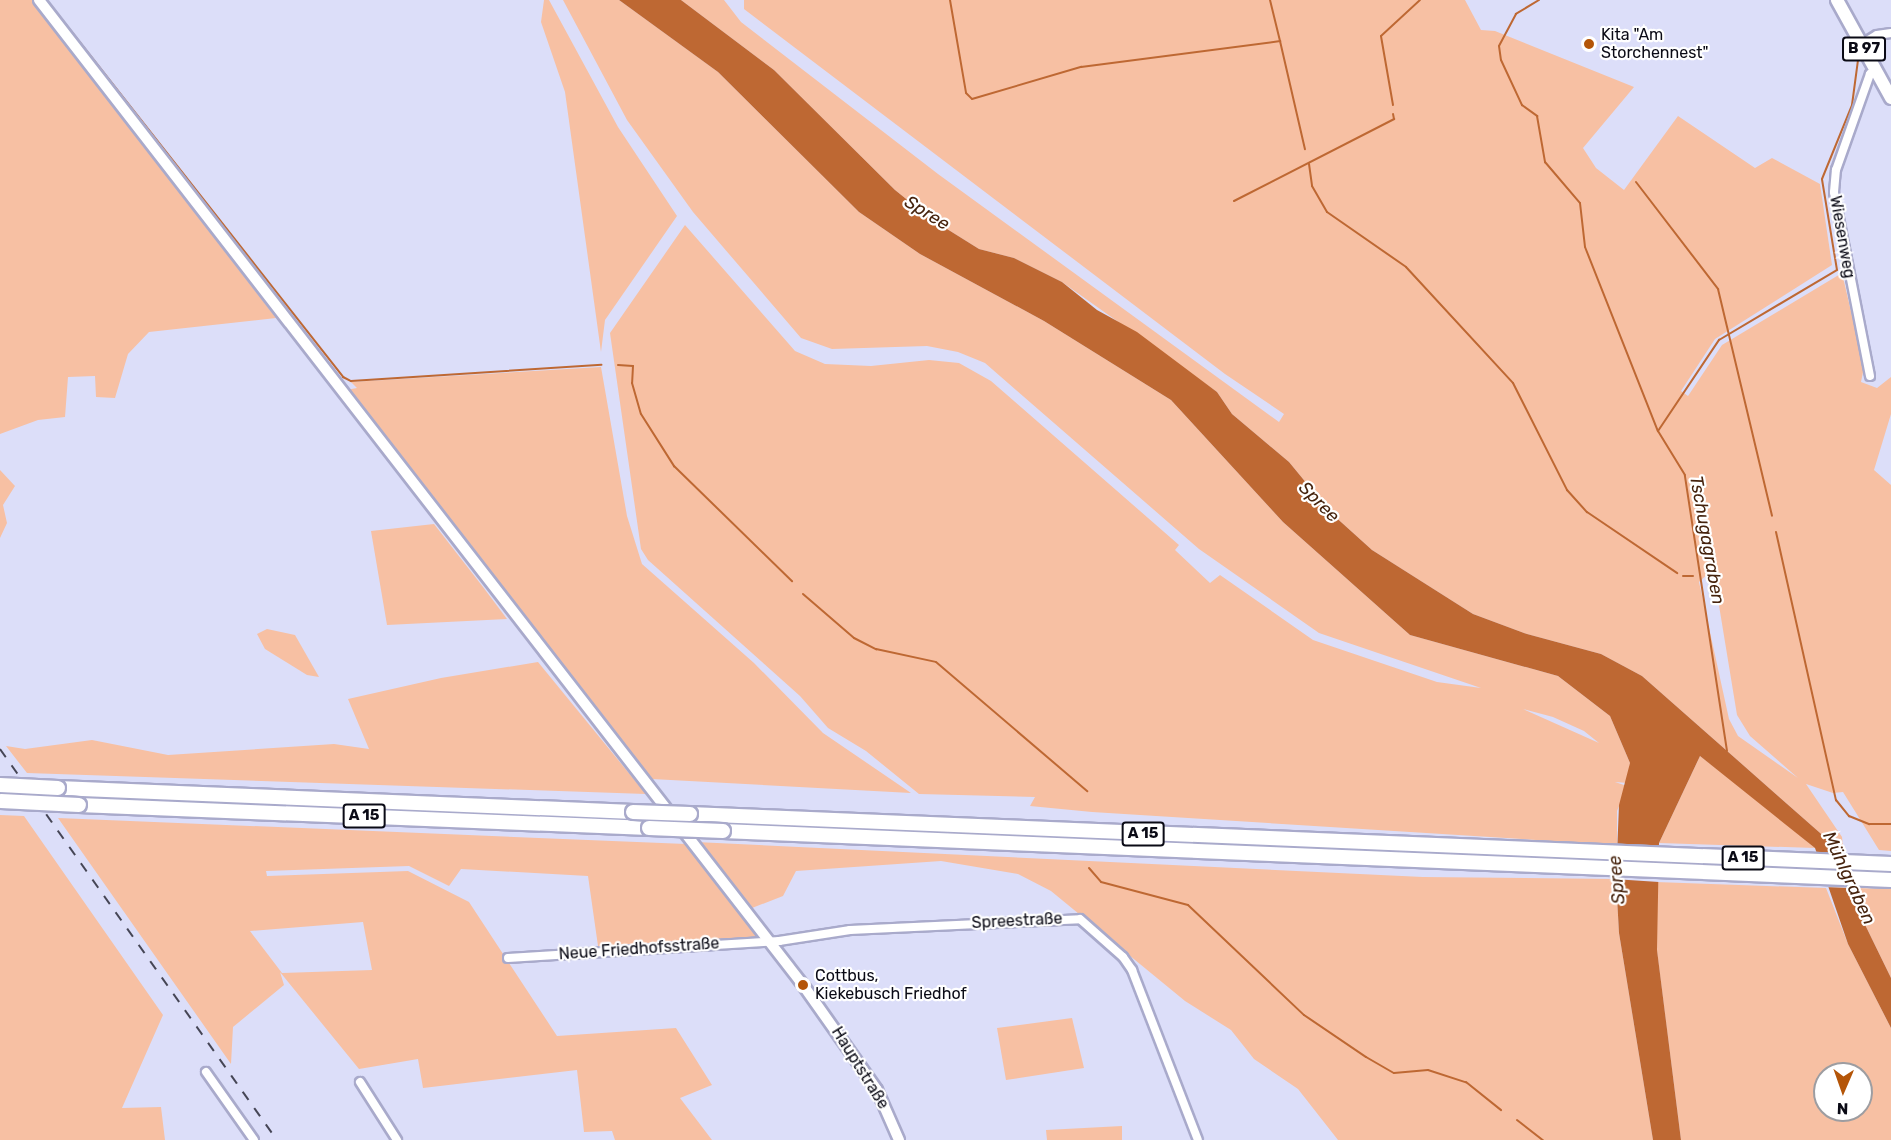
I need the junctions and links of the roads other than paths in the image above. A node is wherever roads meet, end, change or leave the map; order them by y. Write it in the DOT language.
graph roads {
  1 [pos="39,0"];
  2 [pos="1837,0"];
  3 [pos="1891,33"];
  4 [pos="1862,44"];
  5 [pos="1876,70"];
  6 [pos="1891,98"];
  7 [pos="1870,376"];
  8 [pos="0,785"];
  9 [pos="0,801"];
  10 [pos="1891,864"];
  11 [pos="1887,880"];
  12 [pos="770,941"];
  13 [pos="508,958"];
  14 [pos="206,1072"];
  15 [pos="360,1082"];
  16 [pos="254,1140"];
  17 [pos="397,1140"];
  18 [pos="900,1140"];
  19 [pos="1198,1140"];
  1 -- 12 [label="street, Hauptstraße"];
  2 -- 4 [label="main road, B 97"];
  3 -- 4 [label="street"];
  4 -- 5 [label="main road, B 97"];
  5 -- 6 [label="main road, B 97"];
  5 -- 7 [label="street, Wiesenweg"];
  8 -- 10 [label="highway, A 15, bridge"];
  9 -- 11 [label="highway, A 15, bridge"];
  12 -- 13 [label="street, Neue Friedhofsstraße"];
  12 -- 18 [label="street, Hauptstraße"];
  12 -- 19 [label="street, Spreestraße"];
  14 -- 16 [label="street"];
  15 -- 17 [label="street"];
}
